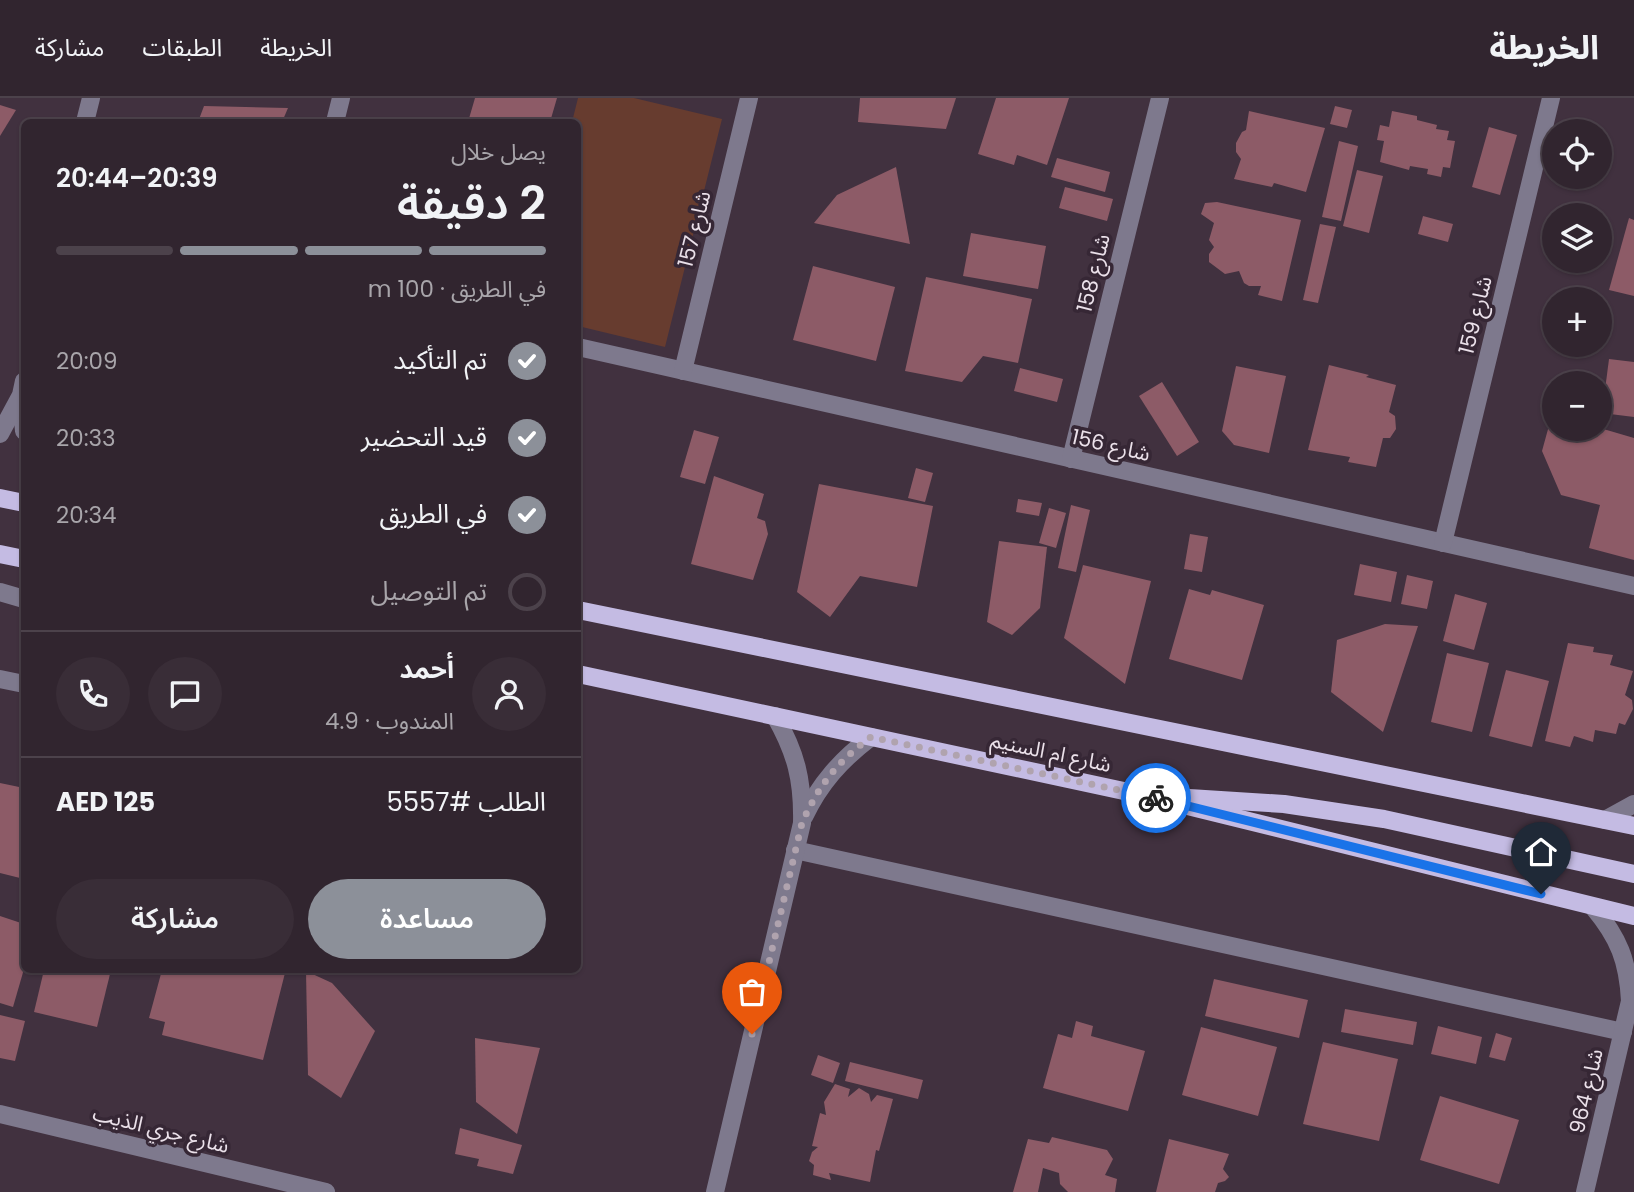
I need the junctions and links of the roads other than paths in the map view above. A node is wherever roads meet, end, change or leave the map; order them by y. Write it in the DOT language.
graph roads {
  1 [pos="91,98"];
  2 [pos="341,98"];
  3 [pos="749,98"];
  4 [pos="1160,98"];
  5 [pos="1551,98"];
  6 [pos="86,119"];
  7 [pos="336,119"];
  8 [pos="581,348"];
  9 [pos="683,371"];
  10 [pos="21,392"];
  11 [pos="0,434"];
  12 [pos="1071,459"];
  13 [pos="0,498"];
  14 [pos="21,502"];
  15 [pos="1443,543"];
  16 [pos="0,554"];
  17 [pos="21,558"];
  18 [pos="1634,586"];
  19 [pos="0,592"];
  20 [pos="21,597"];
  21 [pos="581,611"];
  22 [pos="581,675"];
  23 [pos="0,679"];
  24 [pos="21,683"];
  25 [pos="775,716"];
  26 [pos="871,737"];
  27 [pos="1147,796"];
  28 [pos="1634,804"];
  29 [pos="1605,820"];
  30 [pos="802,823"];
  31 [pos="1634,826"];
  32 [pos="795,850"];
  33 [pos="1634,874"];
  34 [pos="1593,907"];
  35 [pos="1634,916"];
  36 [pos="1632,999"];
  37 [pos="1623,1032"];
  38 [pos="0,1114"];
  39 [pos="315,1191"];
  40 [pos="715,1192"];
  41 [pos="1585,1192"];
  1 -- 6 [label="street"];
  2 -- 7 [label="street"];
  3 -- 9 [label="street, شارع 157"];
  4 -- 12 [label="street, شارع 158"];
  5 -- 15 [label="street, شارع 159"];
  8 -- 9 [label="street, شارع 156"];
  9 -- 12 [label="street, شارع 156"];
  10 -- 11 [label="street"];
  12 -- 15 [label="street, شارع 156"];
  13 -- 14 [label="main road"];
  15 -- 18 [label="street, شارع 156"];
  16 -- 17 [label="main road"];
  19 -- 20 [label="street"];
  21 -- 29 [label="main road, شارع ام السنيم"];
  22 -- 25 [label="main road, شارع ام السنيم"];
  23 -- 24 [label="street"];
  25 -- 26 [label="main road, شارع ام السنيم"];
  25 -- 30 [label="street"];
  26 -- 27 [label="main road, شارع ام السنيم"];
  26 -- 30 [label="street"];
  27 -- 33 [label="main road"];
  27 -- 34 [label="main road, شارع ام السنيم"];
  28 -- 29 [label="street"];
  29 -- 31 [label="main road, شارع ام السنيم"];
  30 -- 32 [label="street"];
  32 -- 37 [label="street"];
  32 -- 40 [label="street"];
  34 -- 35 [label="main road, شارع ام السنيم"];
  34 -- 36 [label="street, شارع 964"];
  36 -- 37 [label="street, شارع 964"];
  37 -- 41 [label="street, شارع 964"];
  38 -- 39 [label="street, شارع جري الذيب"];
}
